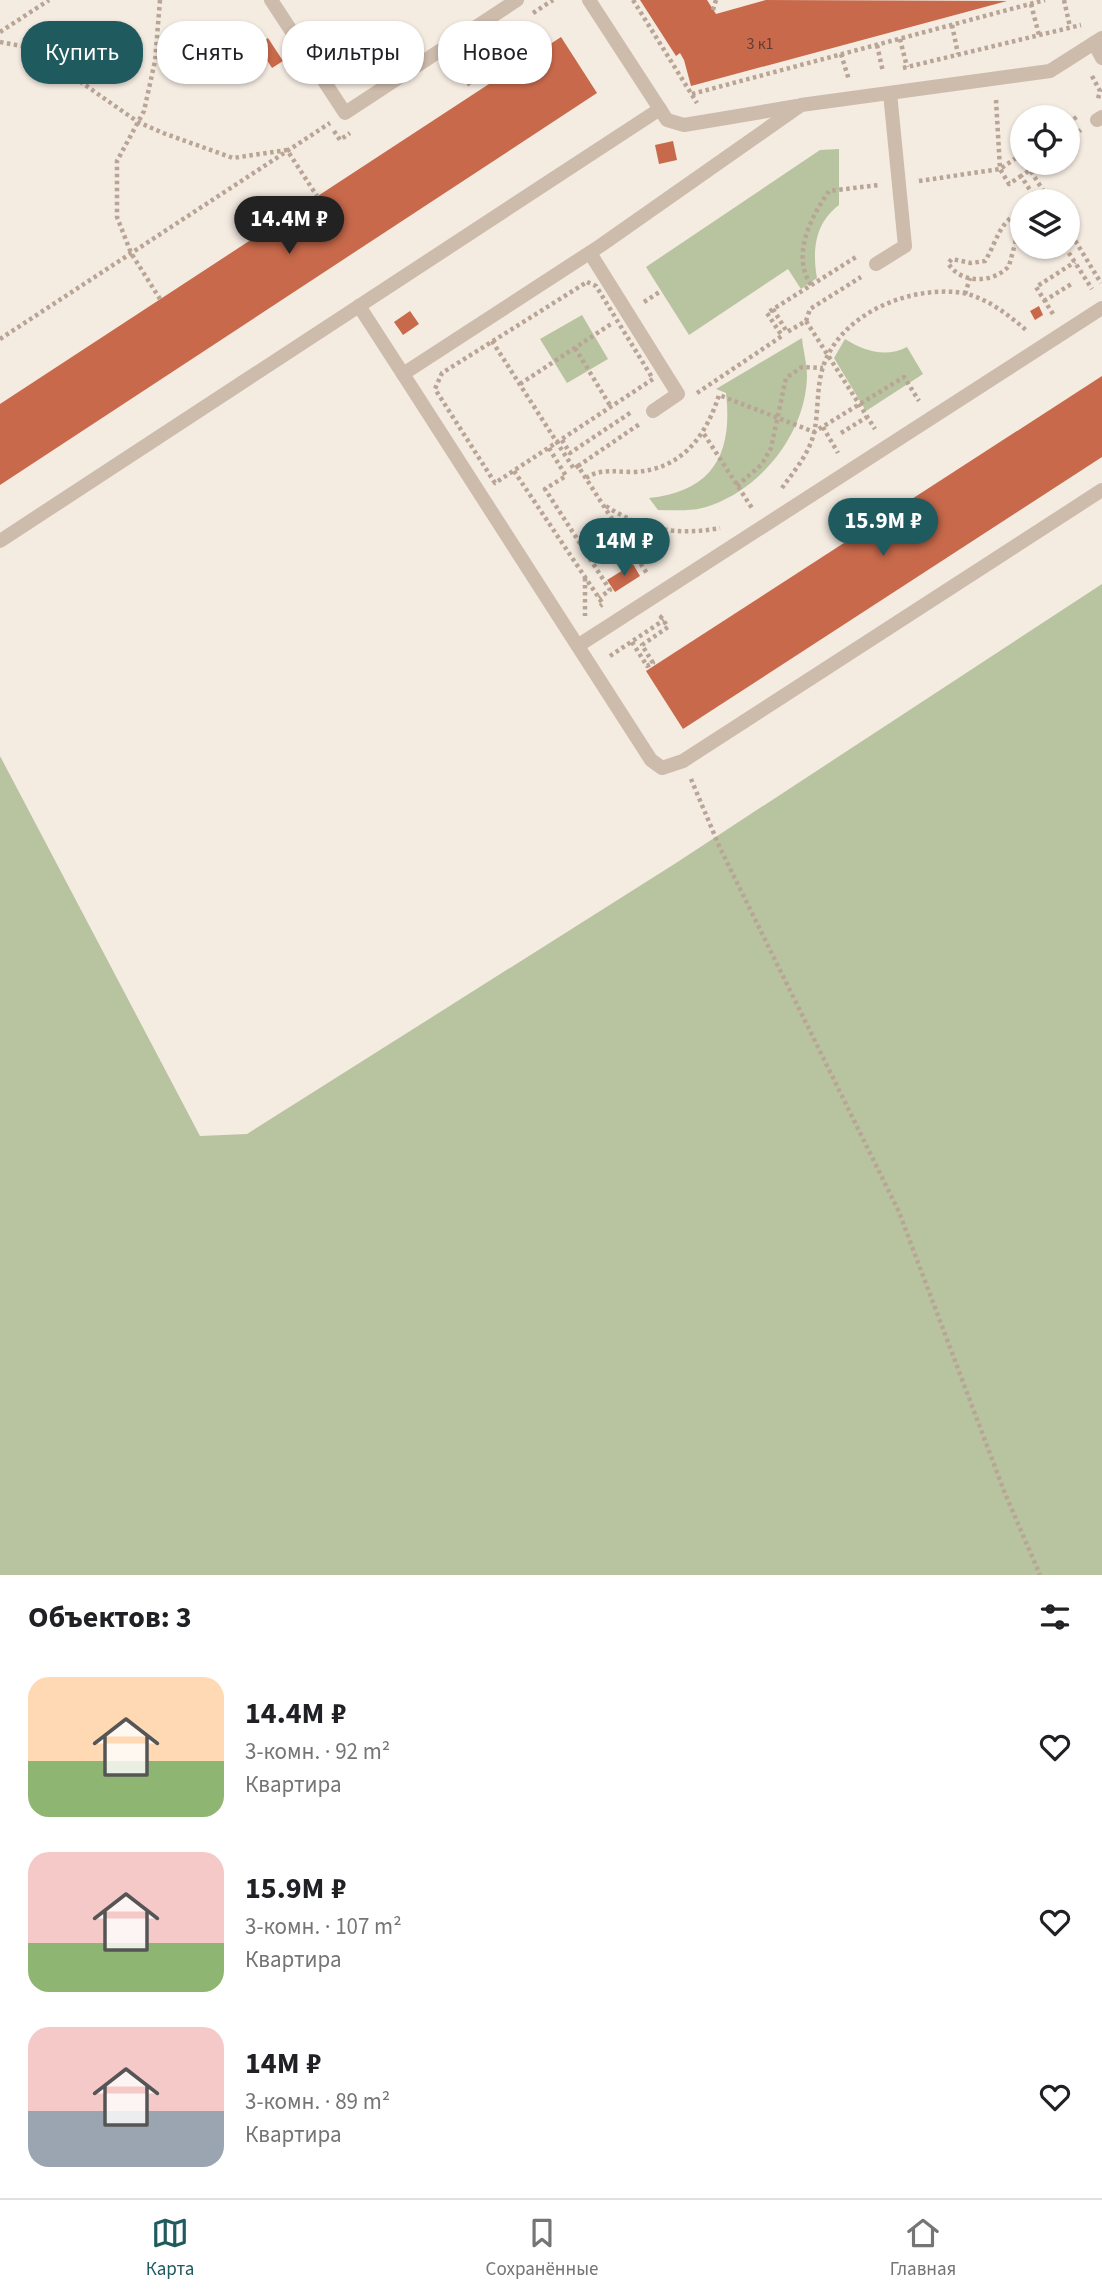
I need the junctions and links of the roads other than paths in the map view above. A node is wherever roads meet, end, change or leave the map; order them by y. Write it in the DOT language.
graph roads {
  1 [pos="271,0"];
  2 [pos="517,0"];
  3 [pos="589,0"];
  4 [pos="1098,40"];
  5 [pos="1102,58"];
  6 [pos="890,93"];
  7 [pos="801,105"];
  8 [pos="660,109"];
  9 [pos="590,253"];
  10 [pos="876,264"];
  11 [pos="359,306"];
  12 [pos="1102,308"];
  13 [pos="403,374"];
  14 [pos="648,408"];
  15 [pos="1102,490"];
  16 [pos="0,541"];
  17 [pos="579,645"];
  1 -- 2 [label="lane"];
  3 -- 8 [label="lane"];
  4 -- 5 [label="lane"];
  4 -- 6 [label="lane"];
  6 -- 7 [label="lane"];
  6 -- 10 [label="lane"];
  7 -- 8 [label="lane"];
  7 -- 9 [label="lane"];
  8 -- 11 [label="lane"];
  9 -- 13 [label="lane"];
  9 -- 14 [label="lane"];
  11 -- 13 [label="lane"];
  11 -- 16 [label="lane"];
  12 -- 17 [label="lane"];
  13 -- 17 [label="lane"];
  15 -- 17 [label="lane"];
}
